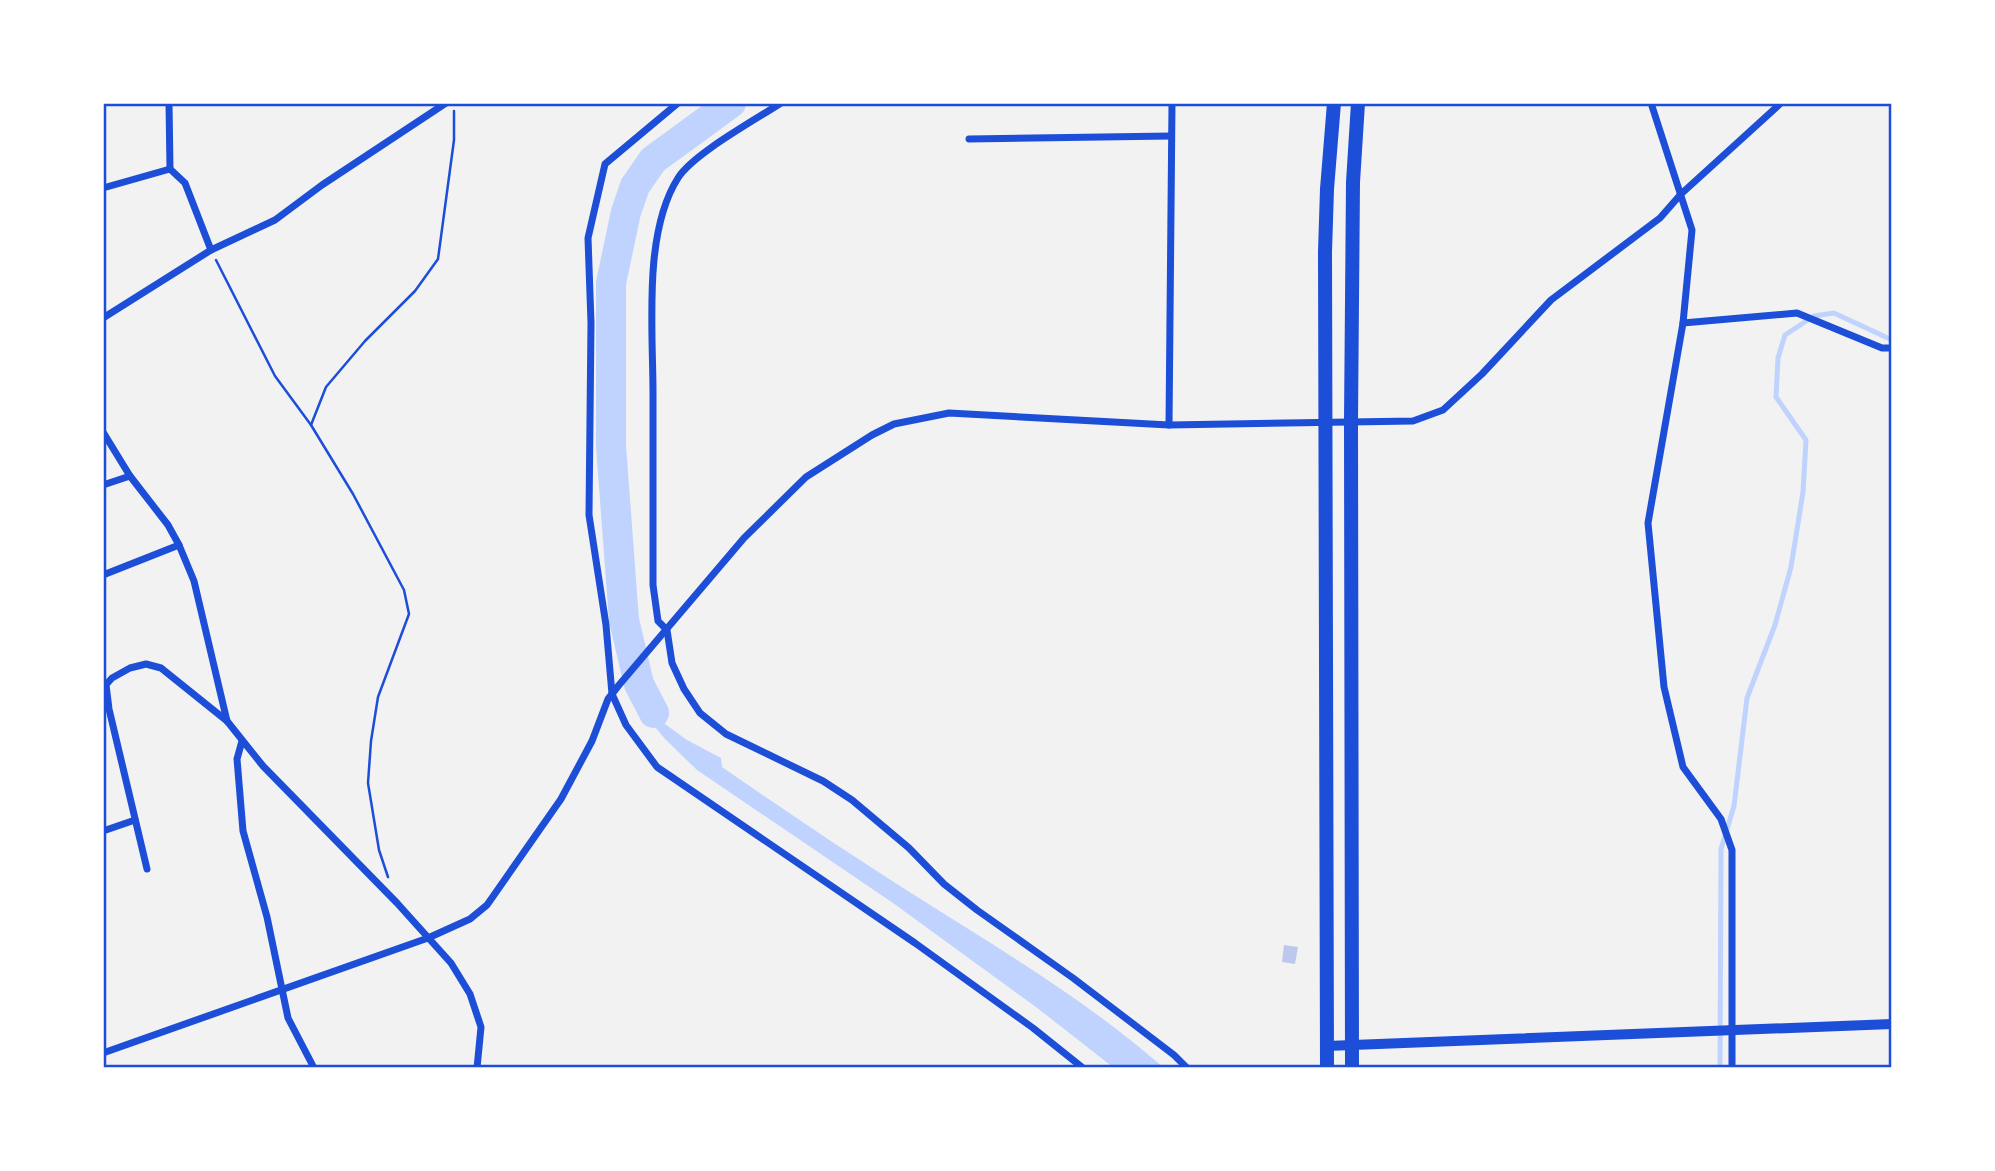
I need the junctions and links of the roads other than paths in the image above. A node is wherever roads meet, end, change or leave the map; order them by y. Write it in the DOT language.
graph roads {
  1 [pos="169,103"];
  2 [pos="446,103"];
  3 [pos="678,103"];
  4 [pos="781,103"];
  5 [pos="1172,103"];
  6 [pos="1334,103"];
  7 [pos="1358,103"];
  8 [pos="1651,103"];
  9 [pos="1782,103"];
  10 [pos="1171,136"];
  11 [pos="969,139"];
  12 [pos="170,169"];
  13 [pos="103,188"];
  14 [pos="1681,194"];
  15 [pos="211,250"];
  16 [pos="103,318"];
  17 [pos="1683,323"];
  18 [pos="1892,348"];
  19 [pos="1351,421"];
  20 [pos="1325,423"];
  21 [pos="1169,425"];
  22 [pos="103,432"];
  23 [pos="130,475"];
  24 [pos="103,485"];
  25 [pos="179,545"];
  26 [pos="103,575"];
  27 [pos="667,630"];
  28 [pos="105,682"];
  29 [pos="612,694"];
  30 [pos="227,721"];
  31 [pos="242,741"];
  32 [pos="135,820"];
  33 [pos="103,831"];
  34 [pos="147,869"];
  35 [pos="428,938"];
  36 [pos="282,990"];
  37 [pos="1892,1024"];
  38 [pos="1732,1029"];
  39 [pos="1352,1045"];
  40 [pos="1327,1046"];
  41 [pos="103,1053"];
  42 [pos="314,1068"];
  43 [pos="477,1068"];
  44 [pos="1083,1068"];
  45 [pos="1187,1068"];
  46 [pos="1327,1068"];
  47 [pos="1352,1068"];
  48 [pos="1732,1068"];
  1 -- 12 [label="street"];
  2 -- 15 [label="street"];
  3 -- 29 [label="street"];
  4 -- 27 [label="street"];
  5 -- 10 [label="street"];
  6 -- 20 [label="highway"];
  7 -- 19 [label="highway"];
  8 -- 14 [label="street"];
  9 -- 14 [label="street"];
  10 -- 11 [label="street"];
  10 -- 21 [label="street"];
  12 -- 13 [label="street"];
  12 -- 15 [label="street"];
  14 -- 17 [label="street"];
  14 -- 19 [label="street"];
  15 -- 16 [label="street"];
  17 -- 18 [label="street"];
  17 -- 38 [label="street"];
  19 -- 20 [label="street"];
  19 -- 39 [label="highway"];
  20 -- 21 [label="street"];
  20 -- 40 [label="highway"];
  21 -- 27 [label="street"];
  22 -- 23 [label="street"];
  23 -- 24 [label="street"];
  23 -- 25 [label="street"];
  25 -- 26 [label="street"];
  25 -- 30 [label="street"];
  27 -- 29 [label="street"];
  27 -- 45 [label="street"];
  28 -- 30 [label="street"];
  28 -- 32 [label="street"];
  29 -- 35 [label="street"];
  29 -- 44 [label="street"];
  30 -- 31 [label="street"];
  31 -- 35 [label="street"];
  31 -- 36 [label="street"];
  32 -- 33 [label="street"];
  32 -- 34 [label="street"];
  35 -- 36 [label="street"];
  35 -- 43 [label="street"];
  36 -- 41 [label="street"];
  36 -- 42 [label="street"];
  37 -- 38 [label="street"];
  38 -- 39 [label="street"];
  38 -- 48 [label="street"];
  39 -- 40 [label="street"];
  39 -- 47 [label="highway"];
  40 -- 46 [label="highway"];
}
